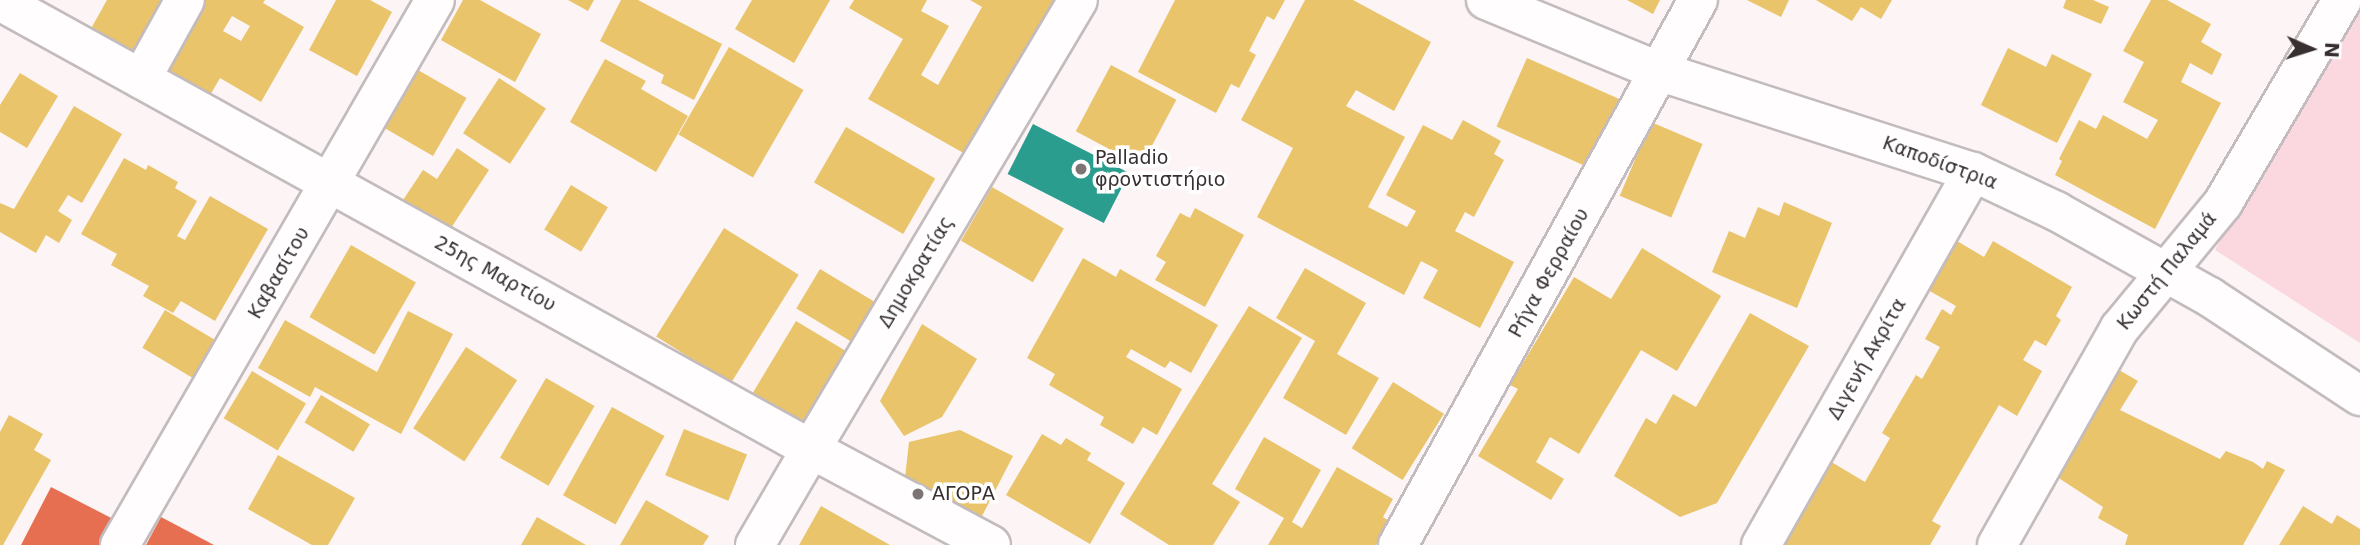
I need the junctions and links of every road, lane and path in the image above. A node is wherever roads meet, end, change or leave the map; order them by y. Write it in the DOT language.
graph roads {
  1 [pos="185,0"];
  2 [pos="435,0"];
  3 [pos="1079,0"];
  4 [pos="1486,0"];
  5 [pos="1698,0"];
  6 [pos="2342,0"];
  7 [pos="0,1"];
  8 [pos="1661,72"];
  9 [pos="141,79"];
  10 [pos="1973,172"];
  11 [pos="332,183"];
  12 [pos="2165,272"];
  13 [pos="2360,396"];
  14 [pos="811,449"];
  15 [pos="120,545"];
  16 [pos="755,545"];
  17 [pos="991,545"];
  18 [pos="1398,545"];
  19 [pos="1761,545"];
  20 [pos="1997,545"];
  1 -- 9 [label="street"];
  2 -- 11 [label="street, Καβασίτου"];
  3 -- 14 [label="street, Δημοκρατίας"];
  4 -- 8 [label="street, Καποδίστρια"];
  5 -- 8 [label="street, Ρήγα Φερραίου"];
  6 -- 12 [label="street, Κωστή Παλαμά"];
  7 -- 9 [label="street, 25ης Μαρτίου"];
  8 -- 10 [label="street, Καποδίστρια"];
  8 -- 18 [label="street, Ρήγα Φερραίου"];
  9 -- 11 [label="street, 25ης Μαρτίου"];
  10 -- 12 [label="street, Καποδίστρια"];
  10 -- 19 [label="street, Διγενή Ακρίτα"];
  11 -- 14 [label="street, 25ης Μαρτίου"];
  11 -- 15 [label="street, Καβασίτου"];
  12 -- 13 [label="street, Καποδίστρια"];
  12 -- 20 [label="street, Κωστή Παλαμά"];
  14 -- 16 [label="street, Δημοκρατίας"];
  14 -- 17 [label="street, 25ης Μαρτίου"];
}
